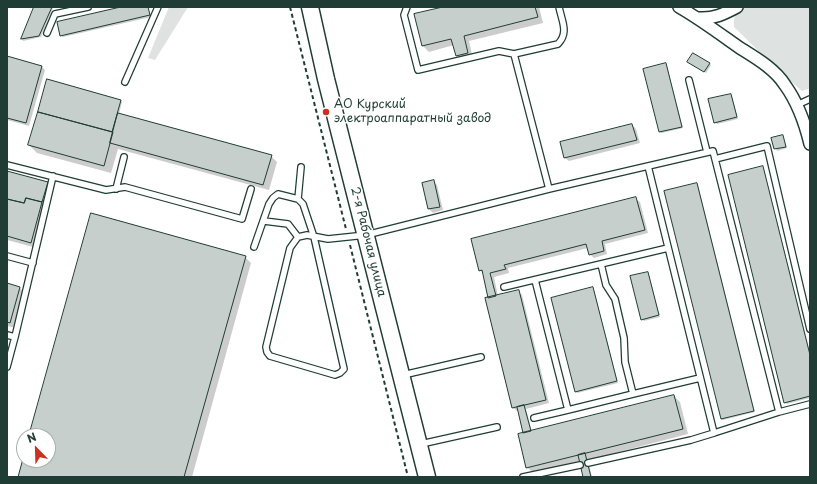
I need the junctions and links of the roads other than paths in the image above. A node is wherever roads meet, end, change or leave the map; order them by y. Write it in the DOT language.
graph roads {
  1 [pos="55,7"];
  2 [pos="88,7"];
  3 [pos="158,7"];
  4 [pos="310,7"];
  5 [pos="407,7"];
  6 [pos="559,7"];
  7 [pos="679,7"];
  8 [pos="737,7"];
  9 [pos="55,14"];
  10 [pos="699,18"];
  11 [pos="47,33"];
  12 [pos="514,54"];
  13 [pos="688,80"];
  14 [pos="125,82"];
  15 [pos="810,99"];
  16 [pos="797,105"];
  17 [pos="810,144"];
  18 [pos="707,152"];
  19 [pos="124,157"];
  20 [pos="715,159"];
  21 [pos="7,165"];
  22 [pos="648,166"];
  23 [pos="300,167"];
  24 [pos="53,176"];
  25 [pos="116,188"];
  26 [pos="251,189"];
  27 [pos="549,189"];
  28 [pos="298,199"];
  29 [pos="264,221"];
  30 [pos="366,235"];
  31 [pos="298,237"];
  32 [pos="314,237"];
  33 [pos="254,247"];
  34 [pos="668,248"];
  35 [pos="7,256"];
  36 [pos="33,263"];
  37 [pos="601,264"];
  38 [pos="535,280"];
  39 [pos="504,287"];
  40 [pos="810,329"];
  41 [pos="7,335"];
  42 [pos="15,337"];
  43 [pos="481,358"];
  44 [pos="7,367"];
  45 [pos="401,376"];
  46 [pos="700,378"];
  47 [pos="633,394"];
  48 [pos="810,404"];
  49 [pos="568,410"];
  50 [pos="779,412"];
  51 [pos="534,418"];
  52 [pos="497,427"];
  53 [pos="714,433"];
  54 [pos="419,444"];
  55 [pos="588,464"];
  56 [pos="580,465"];
  57 [pos="427,477"];
  58 [pos="523,477"];
  1 -- 9 [label="lane"];
  2 -- 9 [label="lane"];
  3 -- 14 [label="lane"];
  4 -- 30 [label="main road, 2-я Рабочая улица"];
  5 -- 12 [label="lane"];
  6 -- 12 [label="lane"];
  7 -- 10 [label="street"];
  8 -- 10 [label="street"];
  9 -- 11 [label="lane"];
  10 -- 16 [label="street"];
  12 -- 27 [label="lane"];
  13 -- 18 [label="lane"];
  15 -- 16 [label="lane"];
  16 -- 17 [label="street"];
  18 -- 20 [label="lane"];
  18 -- 22 [label="lane"];
  19 -- 25 [label="lane"];
  20 -- 40 [label="lane"];
  20 -- 50 [label="lane"];
  21 -- 24 [label="lane"];
  22 -- 27 [label="lane"];
  22 -- 34 [label="lane"];
  23 -- 28 [label="lane"];
  24 -- 25 [label="lane"];
  24 -- 36 [label="lane"];
  25 -- 26 [label="lane"];
  27 -- 30 [label="lane"];
  28 -- 29 [label="lane"];
  28 -- 32 [label="lane"];
  29 -- 31 [label="lane"];
  29 -- 33 [label="lane"];
  30 -- 32 [label="lane"];
  30 -- 45 [label="main road, 2-я Рабочая улица"];
  31 -- 32 [label="lane"];
  31 -- 32 [label="lane"];
  34 -- 37 [label="lane"];
  34 -- 46 [label="lane"];
  35 -- 36 [label="lane"];
  36 -- 42 [label="lane"];
  37 -- 38 [label="lane"];
  37 -- 47 [label="lane"];
  38 -- 39 [label="lane"];
  38 -- 49 [label="lane"];
  41 -- 42 [label="lane"];
  42 -- 44 [label="lane"];
  43 -- 45 [label="lane"];
  45 -- 54 [label="main road, 2-я Рабочая улица"];
  46 -- 47 [label="lane"];
  46 -- 53 [label="lane"];
  47 -- 49 [label="lane"];
  48 -- 50 [label="lane"];
  49 -- 51 [label="lane"];
  50 -- 53 [label="lane"];
  52 -- 54 [label="lane"];
  53 -- 55 [label="lane"];
  54 -- 57 [label="main road, 2-я Рабочая улица"];
  56 -- 58 [label="lane"];
}
